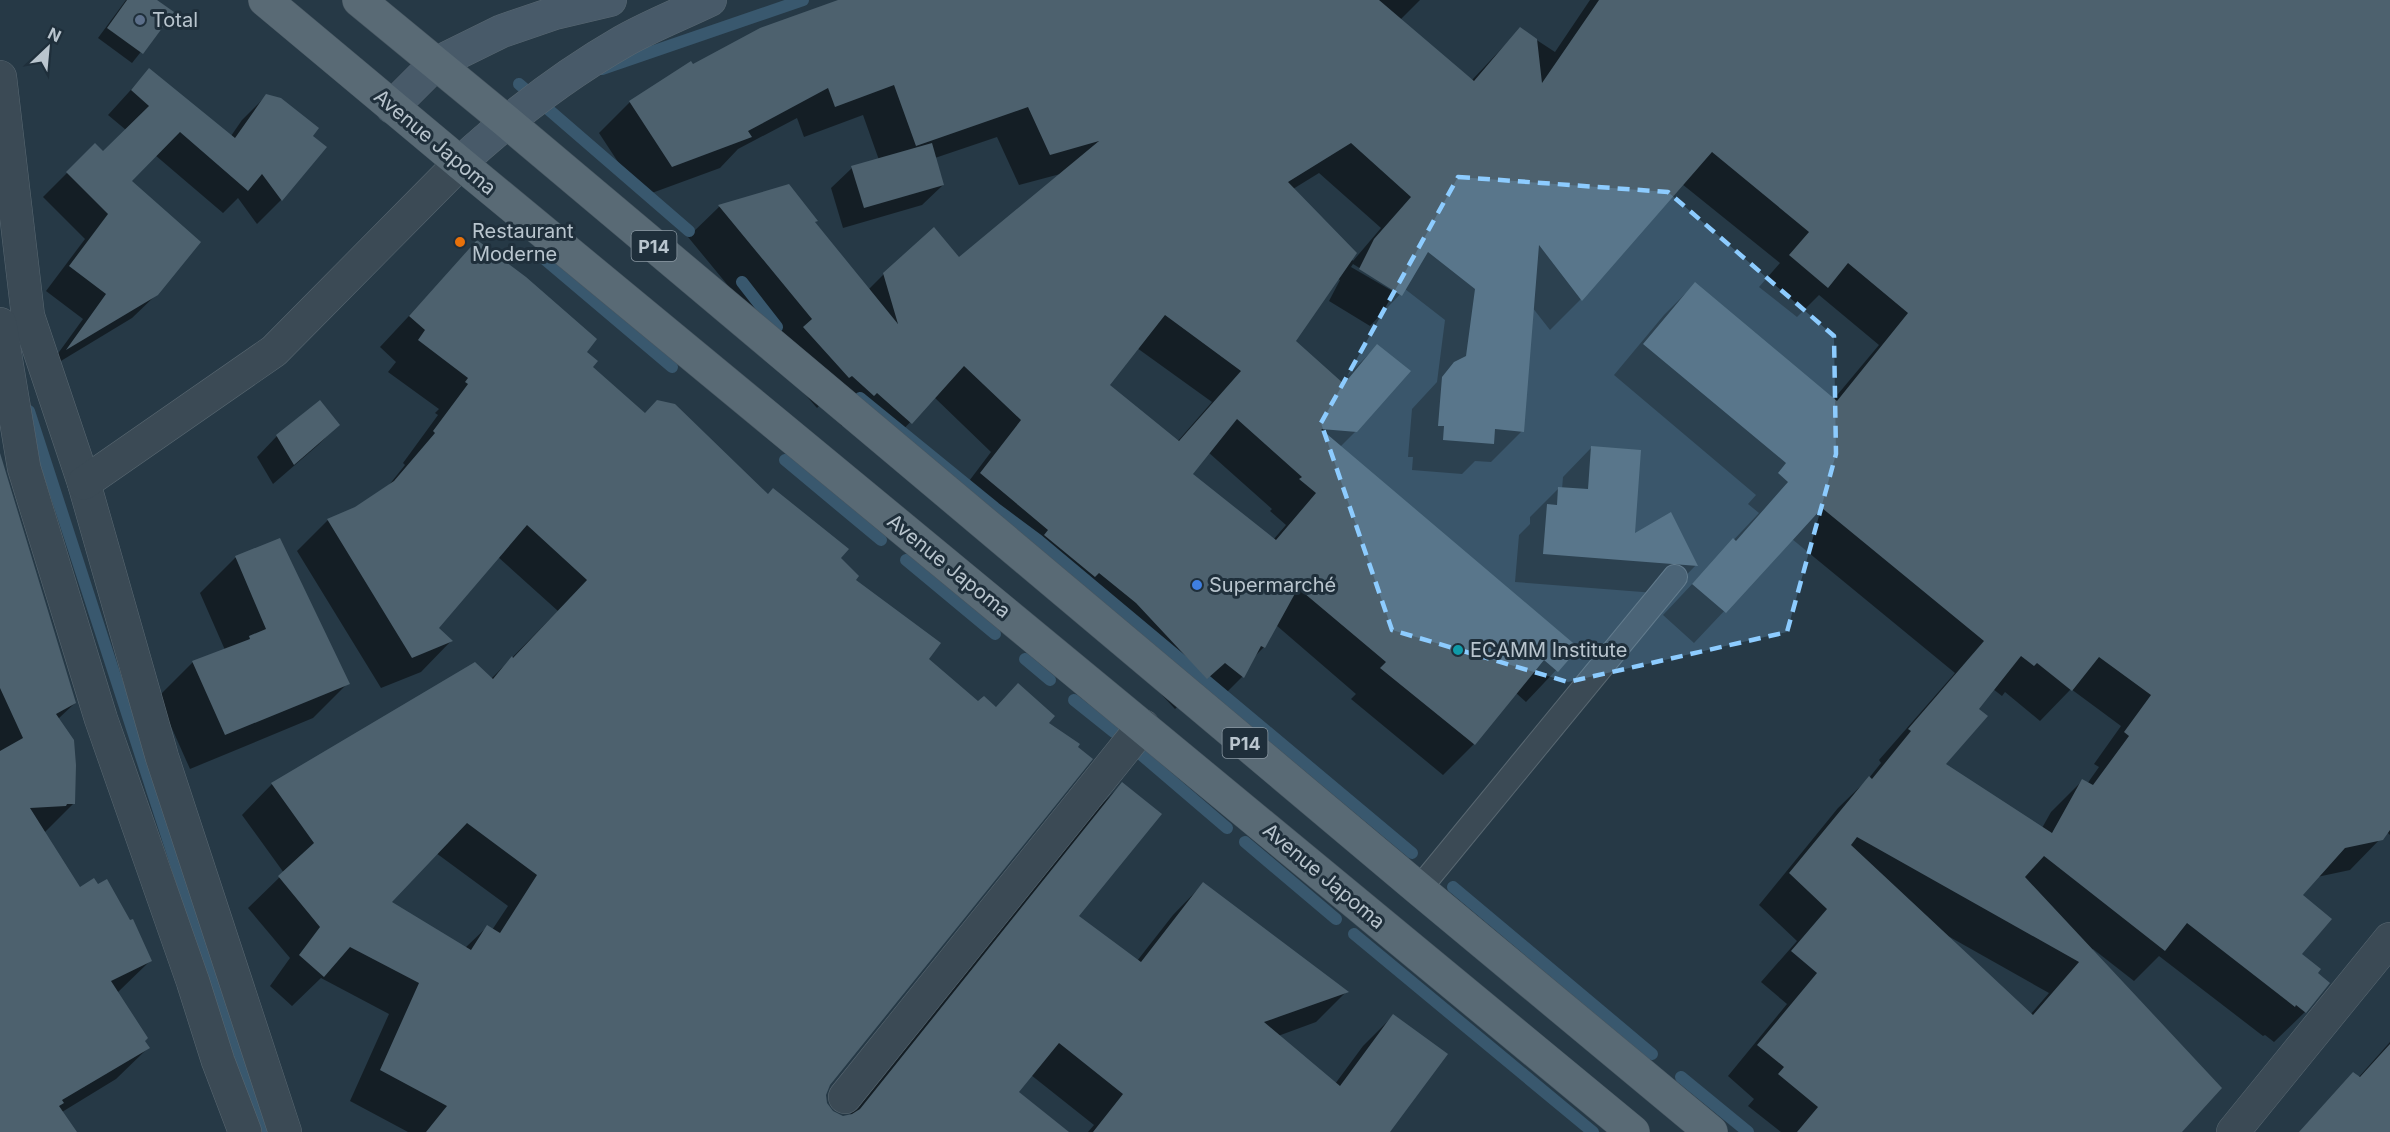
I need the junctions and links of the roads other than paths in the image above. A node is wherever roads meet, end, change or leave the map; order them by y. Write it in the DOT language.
graph roads {
  1 [pos="265,0"];
  2 [pos="359,0"];
  3 [pos="610,0"];
  4 [pos="710,0"];
  5 [pos="435,64"];
  6 [pos="0,77"];
  7 [pos="392,107"];
  8 [pos="506,121"];
  9 [pos="460,164"];
  10 [pos="0,324"];
  11 [pos="12,475"];
  12 [pos="84,483"];
  13 [pos="1675,577"];
  14 [pos="1143,726"];
  15 [pos="1419,889"];
  16 [pos="2390,939"];
  17 [pos="845,1097"];
  18 [pos="245,1132"];
  19 [pos="285,1132"];
  20 [pos="1633,1132"];
  21 [pos="1711,1132"];
  22 [pos="2234,1132"];
  1 -- 7 [label="main road, Avenue Japoma / P14"];
  2 -- 5 [label="main road, P14"];
  3 -- 5 [label="street"];
  4 -- 8 [label="street"];
  5 -- 7 [label="street"];
  5 -- 8 [label="main road, P14"];
  6 -- 12 [label="street"];
  7 -- 9 [label="main road, Avenue Japoma / P14"];
  8 -- 9 [label="street"];
  8 -- 15 [label="main road, P14"];
  9 -- 12 [label="street"];
  9 -- 14 [label="main road, Avenue Japoma / P14"];
  10 -- 11 [label="street"];
  11 -- 18 [label="street"];
  12 -- 19 [label="street"];
  13 -- 15 [label="lane"];
  14 -- 17 [label="street"];
  14 -- 20 [label="main road, Avenue Japoma / P14"];
  15 -- 21 [label="main road, P14"];
  16 -- 22 [label="street"];
}
